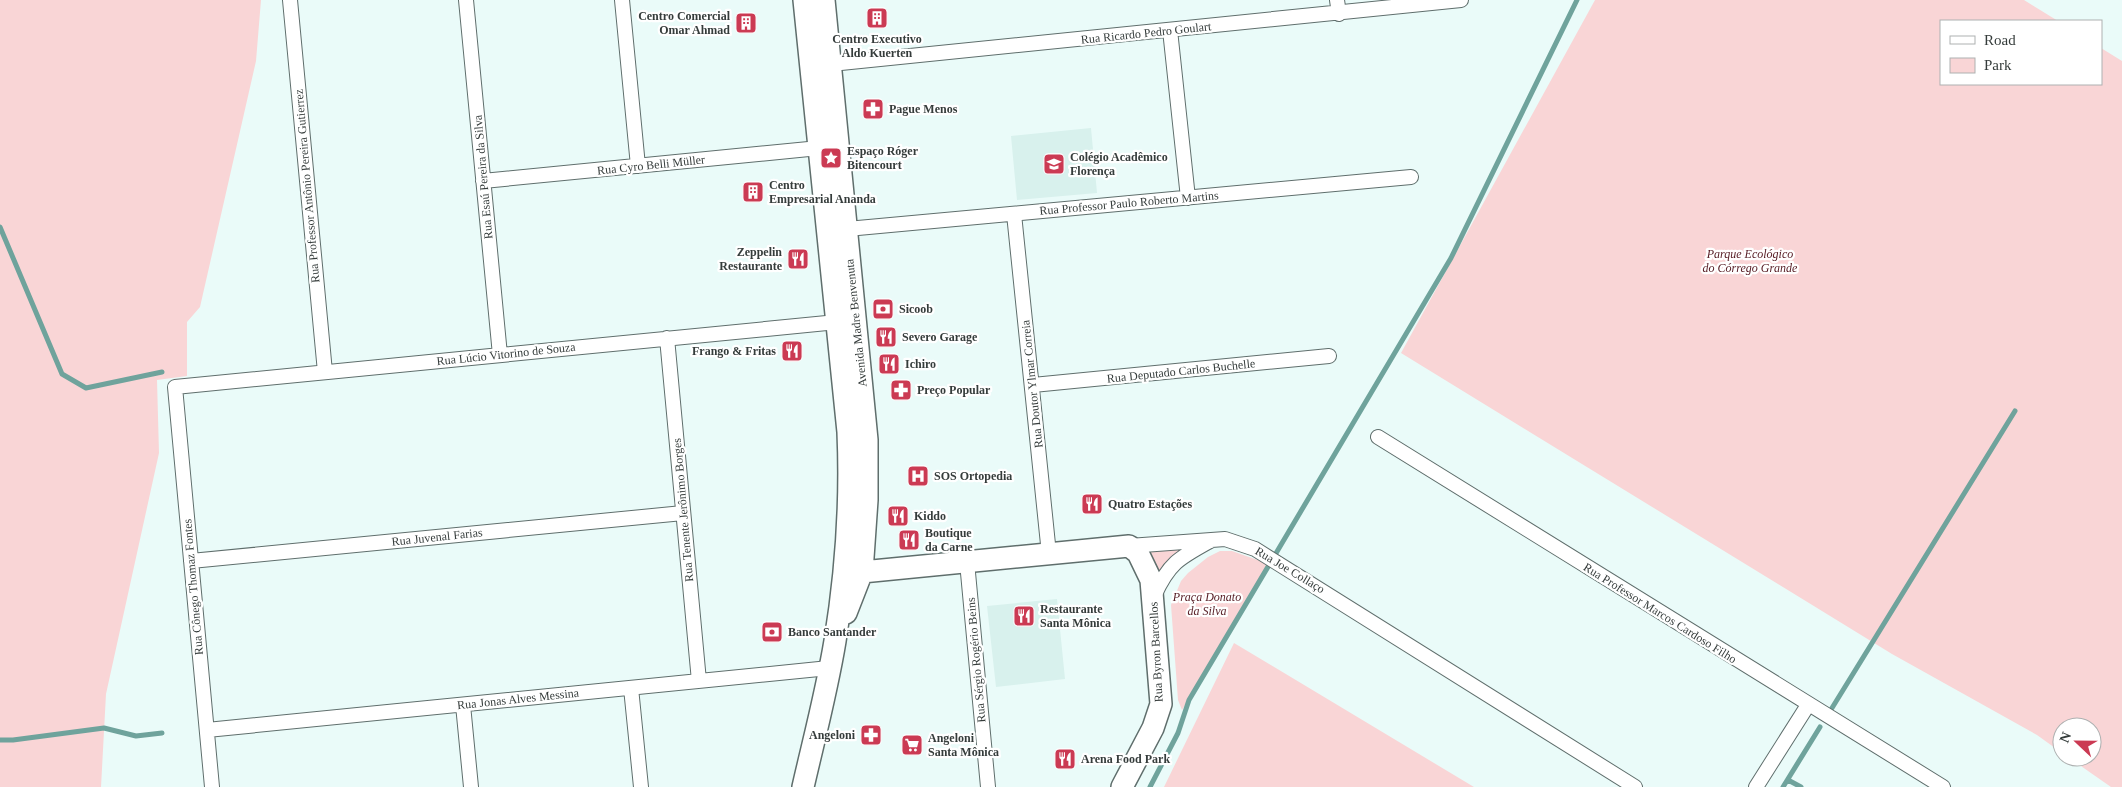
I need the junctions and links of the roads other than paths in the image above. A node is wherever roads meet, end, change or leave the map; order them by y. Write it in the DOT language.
graph roads {
  1 [pos="290,0"];
  2 [pos="466,0"];
  3 [pos="622,0"];
  4 [pos="804,0"];
  5 [pos="824,0"];
  6 [pos="1461,0"];
  7 [pos="1338,7"];
  8 [pos="1170,30"];
  9 [pos="831,64"];
  10 [pos="819,148"];
  11 [pos="638,166"];
  12 [pos="1410,177"];
  13 [pos="483,181"];
  14 [pos="1188,198"];
  15 [pos="1014,214"];
  16 [pos="847,229"];
  17 [pos="837,322"];
  18 [pos="667,338"];
  19 [pos="500,355"];
  20 [pos="1329,356"];
  21 [pos="325,372"];
  22 [pos="1033,385"];
  23 [pos="175,387"];
  24 [pos="1378,437"];
  25 [pos="683,513"];
  26 [pos="1212,539"];
  27 [pos="1130,546"];
  28 [pos="1049,554"];
  29 [pos="191,561"];
  30 [pos="967,562"];
  31 [pos="862,572"];
  32 [pos="1153,598"];
  33 [pos="835,641"];
  34 [pos="829,668"];
  35 [pos="699,682"];
  36 [pos="631,688"];
  37 [pos="463,705"];
  38 [pos="1808,705"];
  39 [pos="207,730"];
  40 [pos="212,787"];
  41 [pos="471,787"];
  42 [pos="641,787"];
  43 [pos="804,787"];
  44 [pos="988,787"];
  45 [pos="1122,787"];
  46 [pos="1636,787"];
  47 [pos="1756,787"];
  48 [pos="1943,787"];
  1 -- 21 [label="street, Rua Professor Antônio Pereira Gutierrez"];
  2 -- 13 [label="street, Rua Esaú Pereira da Silva"];
  3 -- 11 [label="street"];
  4 -- 10 [label="main road, Avenida Madre Benvenuta"];
  5 -- 9 [label="main road, Avenida Madre Benvenuta"];
  6 -- 7 [label="street, Rua Ricardo Pedro Goulart"];
  7 -- 8 [label="street, Rua Ricardo Pedro Goulart"];
  8 -- 9 [label="street, Rua Ricardo Pedro Goulart"];
  8 -- 14 [label="street"];
  9 -- 16 [label="main road, Avenida Madre Benvenuta"];
  10 -- 11 [label="street, Rua Cyro Belli Müller"];
  10 -- 17 [label="main road, Avenida Madre Benvenuta"];
  11 -- 13 [label="street, Rua Cyro Belli Müller"];
  12 -- 14 [label="street, Rua Professor Paulo Roberto Martins"];
  13 -- 19 [label="street, Rua Esaú Pereira da Silva"];
  14 -- 15 [label="street, Rua Professor Paulo Roberto Martins"];
  15 -- 16 [label="street, Rua Professor Paulo Roberto Martins"];
  15 -- 22 [label="street, Rua Doutor Ylmar Correia"];
  16 -- 31 [label="main road, Avenida Madre Benvenuta"];
  17 -- 18 [label="street, Rua Lúcio Vitorino de Souza"];
  17 -- 33 [label="main road, Avenida Madre Benvenuta"];
  18 -- 19 [label="street, Rua Lúcio Vitorino de Souza"];
  18 -- 25 [label="street, Rua Tenente Jerônimo Borges"];
  19 -- 21 [label="street, Rua Lúcio Vitorino de Souza"];
  20 -- 22 [label="street, Rua Deputado Carlos Buchelle"];
  21 -- 23 [label="street, Rua Lúcio Vitorino de Souza"];
  22 -- 28 [label="street, Rua Doutor Ylmar Correia"];
  23 -- 29 [label="street, Rua Cônego Thomaz Fontes"];
  24 -- 38 [label="street, Rua Professor Marcos Cardoso Filho"];
  25 -- 29 [label="street, Rua Juvenal Farias"];
  25 -- 35 [label="street, Rua Tenente Jerônimo Borges"];
  26 -- 27 [label="street, Rua Joe Collaço"];
  26 -- 32 [label="street"];
  26 -- 46 [label="street, Rua Joe Collaço"];
  27 -- 28 [label="main road, Rua Joe Collaço"];
  27 -- 32 [label="main road, Rua Byron Barcellos"];
  28 -- 30 [label="main road, Rua Joe Collaço"];
  29 -- 39 [label="street, Rua Cônego Thomaz Fontes"];
  30 -- 31 [label="main road, Rua Joe Collaço"];
  30 -- 44 [label="street, Rua Sérgio Rogério Beins"];
  31 -- 33 [label="main road, Avenida Madre Benvenuta"];
  32 -- 45 [label="main road, Rua Byron Barcellos"];
  33 -- 34 [label="main road, Avenida Madre Benvenuta"];
  34 -- 35 [label="street, Rua Jonas Alves Messina"];
  34 -- 43 [label="main road, Avenida Madre Benvenuta"];
  35 -- 36 [label="street, Rua Jonas Alves Messina"];
  36 -- 37 [label="street, Rua Jonas Alves Messina"];
  36 -- 42 [label="street"];
  37 -- 39 [label="street, Rua Jonas Alves Messina"];
  37 -- 41 [label="street"];
  38 -- 47 [label="street"];
  38 -- 48 [label="street, Rua Professor Marcos Cardoso Filho"];
  39 -- 40 [label="street, Rua Cônego Thomaz Fontes"];
}
